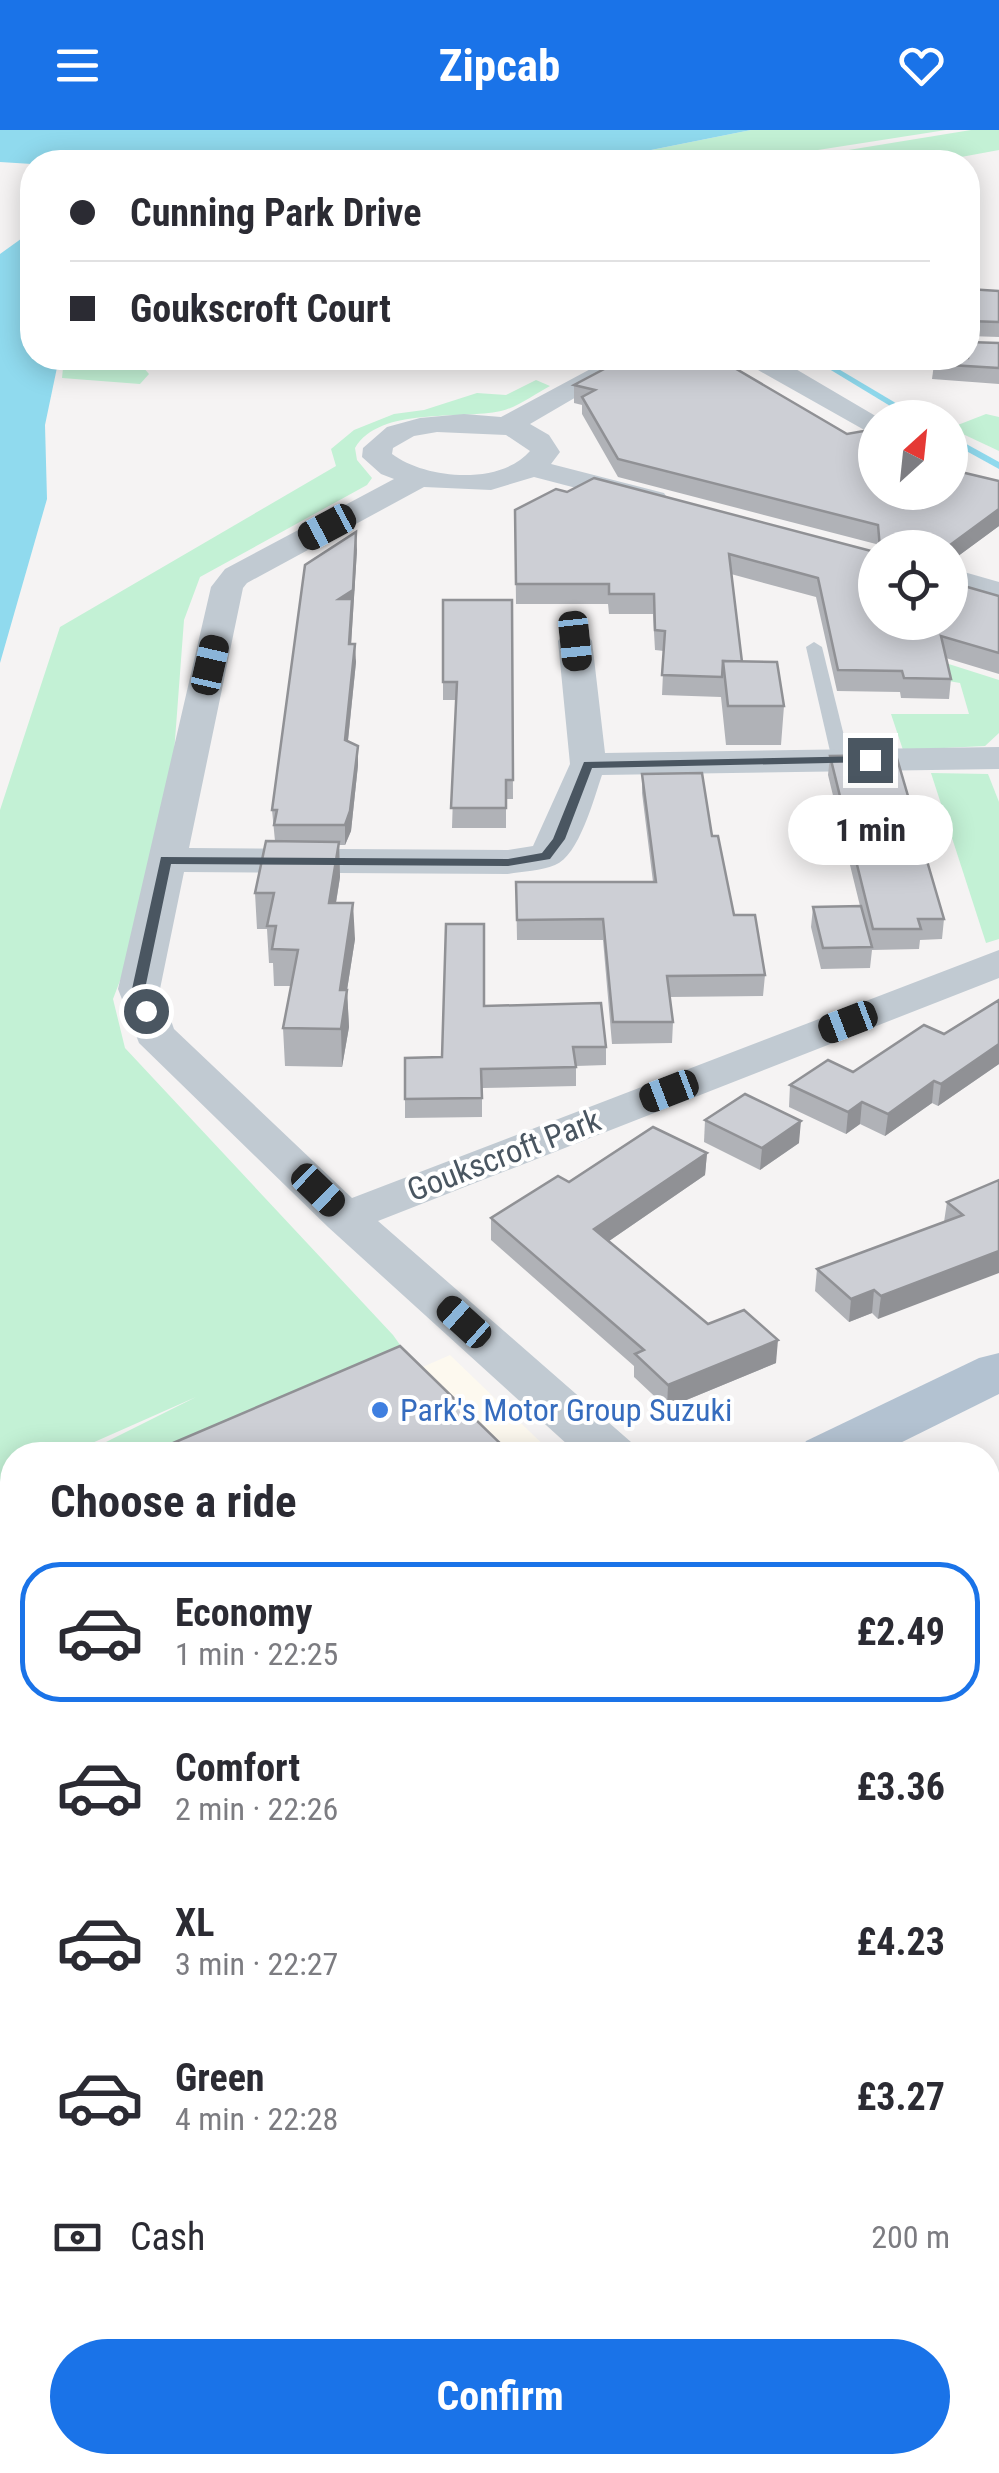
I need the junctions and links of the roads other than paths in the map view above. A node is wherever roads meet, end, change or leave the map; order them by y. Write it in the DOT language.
graph roads {
  1 [pos="608,370"];
  2 [pos="777,370"];
  3 [pos="858,418"];
  4 [pos="506,426"];
  5 [pos="532,468"];
  6 [pos="418,478"];
  7 [pos="684,508"];
  8 [pos="968,583"];
  9 [pos="999,592"];
  10 [pos="575,641"];
  11 [pos="814,647"];
  12 [pos="999,758"];
  13 [pos="842,760"];
  14 [pos="588,764"];
  15 [pos="166,860"];
  16 [pos="999,963"];
  17 [pos="345,1216"];
  18 [pos="999,1370"];
  19 [pos="597,1442"];
  20 [pos="853,1442"];
  1 -- 4 [label="street"];
  2 -- 3 [label="street"];
  4 -- 5 [label="street"];
  4 -- 6 [label="street"];
  5 -- 6 [label="street"];
  5 -- 7 [label="street"];
  6 -- 15 [label="street"];
  8 -- 9 [label="street"];
  10 -- 14 [label="street"];
  11 -- 13 [label="lane"];
  12 -- 13 [label="street"];
  13 -- 14 [label="street"];
  14 -- 15 [label="street"];
  15 -- 17 [label="street"];
  16 -- 17 [label="street, Goukscroft Park"];
  17 -- 19 [label="street"];
  18 -- 20 [label="main road"];
}
